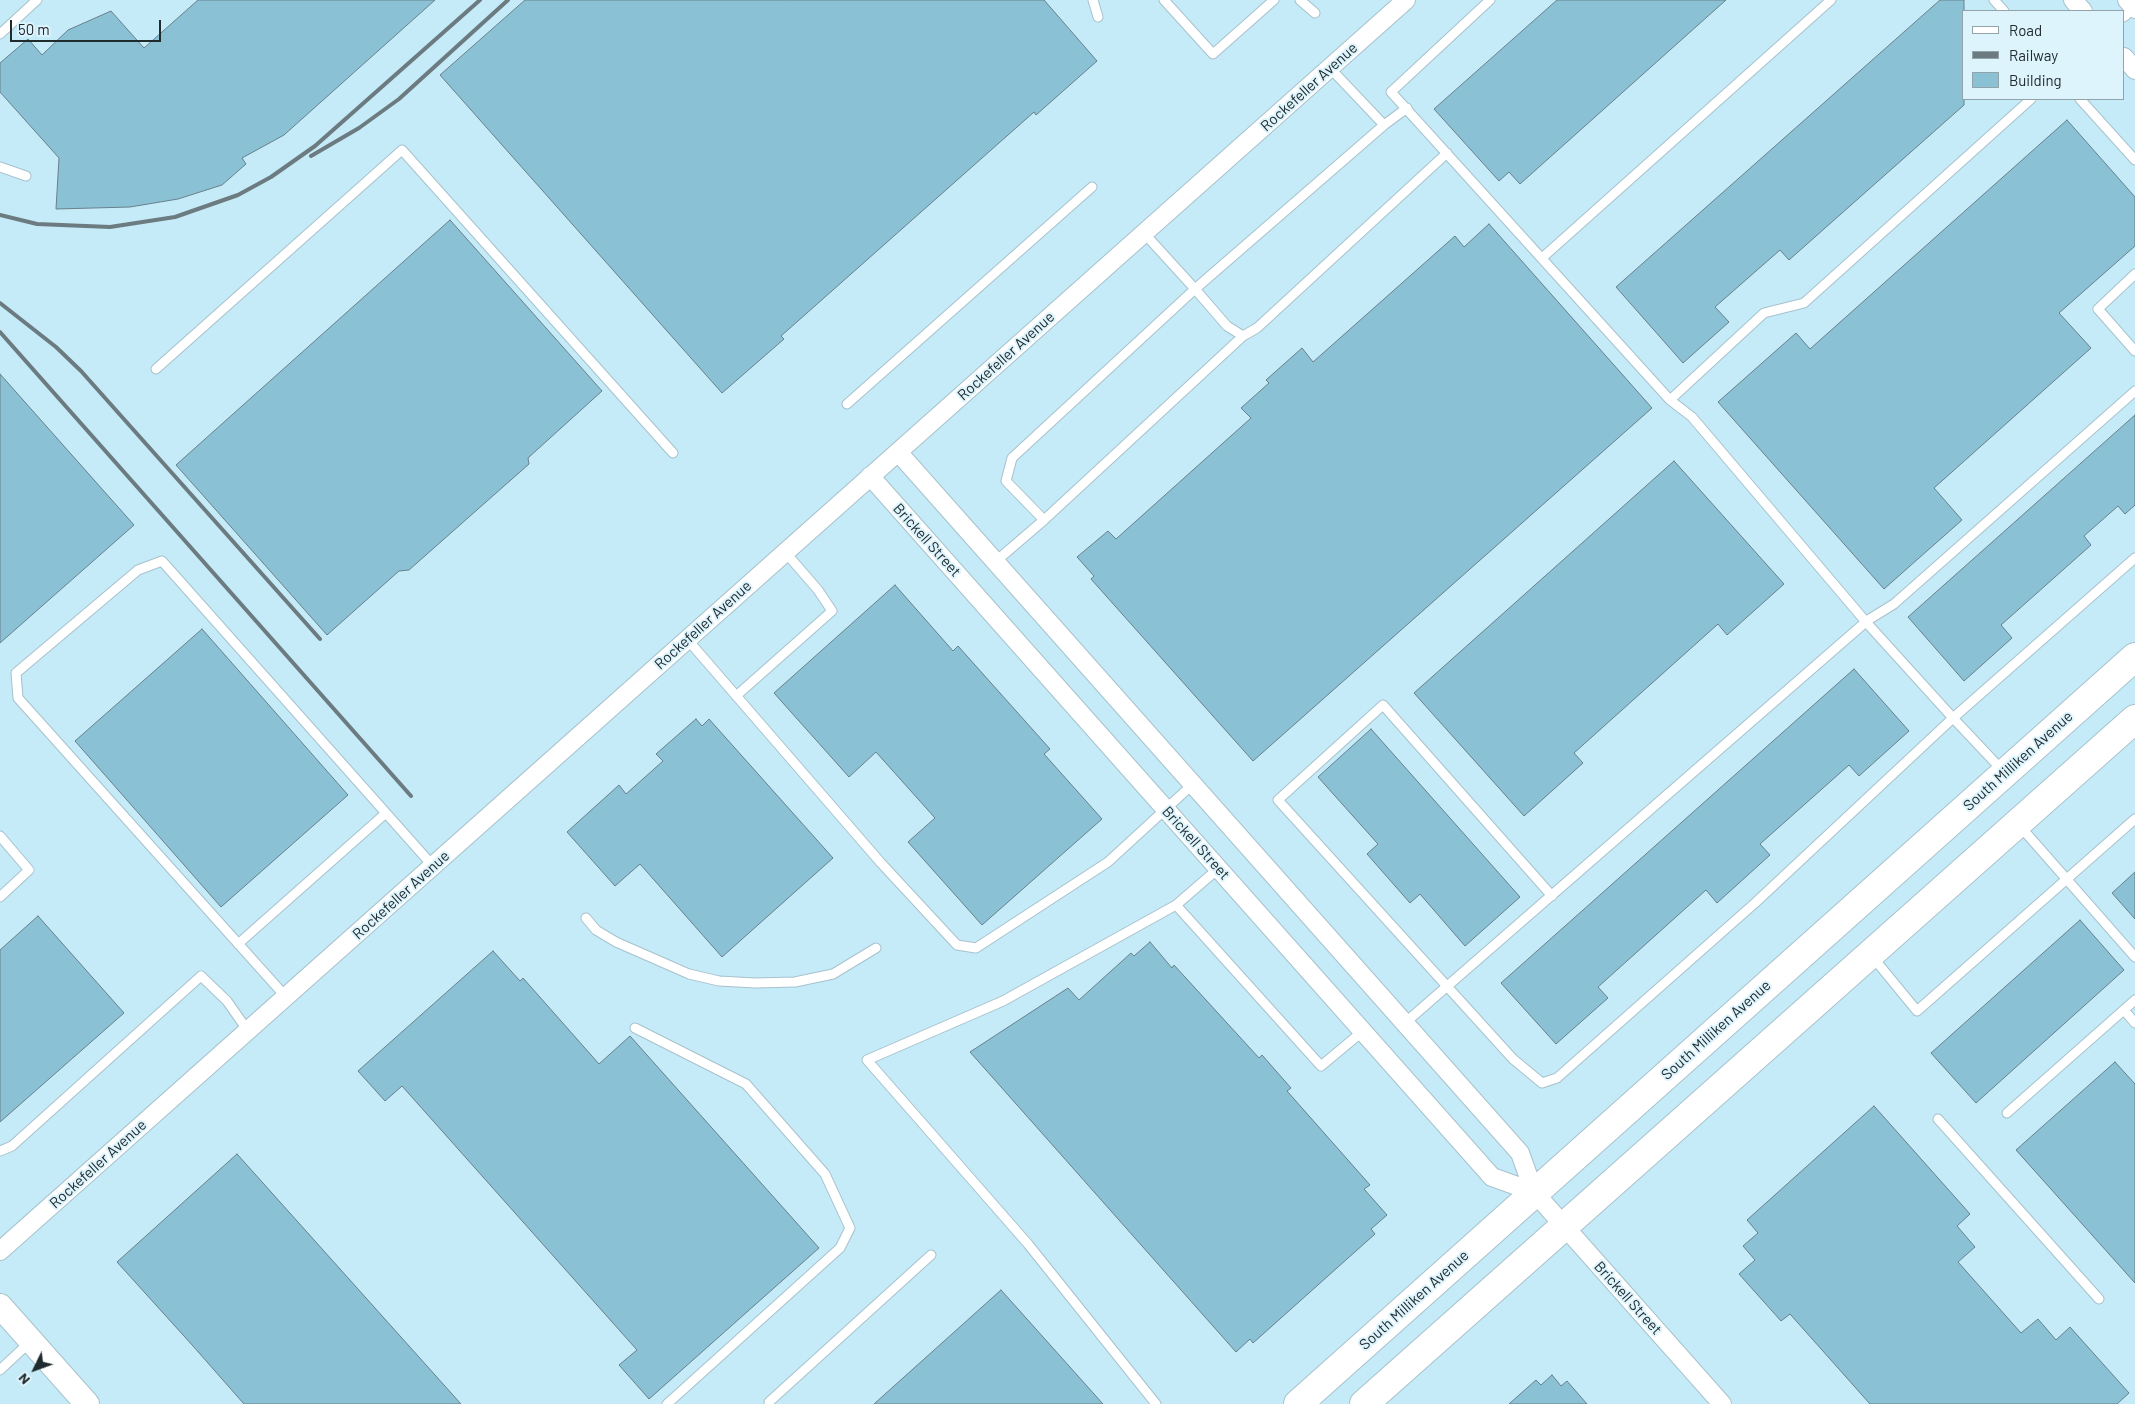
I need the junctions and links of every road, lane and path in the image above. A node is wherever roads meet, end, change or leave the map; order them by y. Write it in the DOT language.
graph roads {
  1 [pos="37,0"];
  2 [pos="1093,0"];
  3 [pos="1164,0"];
  4 [pos="1274,0"];
  5 [pos="1300,0"];
  6 [pos="1406,0"];
  7 [pos="1490,0"];
  8 [pos="1831,0"];
  9 [pos="1994,0"];
  10 [pos="2072,0"];
  11 [pos="2003,10"];
  12 [pos="2082,10"];
  13 [pos="1315,13"];
  14 [pos="1098,17"];
  15 [pos="0,34"];
  16 [pos="2125,58"];
  17 [pos="1330,68"];
  18 [pos="2135,70"];
  19 [pos="2030,100"];
  20 [pos="2081,100"];
  21 [pos="1407,108"];
  22 [pos="1384,125"];
  23 [pos="1447,153"];
  24 [pos="2135,160"];
  25 [pos="0,167"];
  26 [pos="26,176"];
  27 [pos="1092,187"];
  28 [pos="1144,234"];
  29 [pos="1542,258"];
  30 [pos="2135,274"];
  31 [pos="1195,289"];
  32 [pos="1243,336"];
  33 [pos="2135,351"];
  34 [pos="156,369"];
  35 [pos="2135,391"];
  36 [pos="1670,400"];
  37 [pos="847,404"];
  38 [pos="898,452"];
  39 [pos="673,453"];
  40 [pos="870,476"];
  41 [pos="1044,520"];
  42 [pos="785,552"];
  43 [pos="2135,558"];
  44 [pos="995,562"];
  45 [pos="1866,622"];
  46 [pos="687,639"];
  47 [pos="2135,657"];
  48 [pos="736,696"];
  49 [pos="1953,718"];
  50 [pos="2135,719"];
  51 [pos="2005,772"];
  52 [pos="1192,784"];
  53 [pos="1166,809"];
  54 [pos="386,813"];
  55 [pos="2135,819"];
  56 [pos="2017,823"];
  57 [pos="0,836"];
  58 [pos="433,866"];
  59 [pos="1219,868"];
  60 [pos="2067,879"];
  61 [pos="1552,896"];
  62 [pos="0,897"];
  63 [pos="1176,905"];
  64 [pos="586,918"];
  65 [pos="238,944"];
  66 [pos="876,948"];
  67 [pos="1870,954"];
  68 [pos="2135,957"];
  69 [pos="1448,987"];
  70 [pos="286,997"];
  71 [pos="2135,1000"];
  72 [pos="2124,1010"];
  73 [pos="1406,1022"];
  74 [pos="2135,1023"];
  75 [pos="635,1028"];
  76 [pos="248,1031"];
  77 [pos="1363,1031"];
  78 [pos="2007,1113"];
  79 [pos="1938,1119"];
  80 [pos="0,1151"];
  81 [pos="1534,1192"];
  82 [pos="1564,1226"];
  83 [pos="0,1251"];
  84 [pos="931,1255"];
  85 [pos="2099,1299"];
  86 [pos="0,1306"];
  87 [pos="31,1340"];
  88 [pos="0,1370"];
  89 [pos="79,1398"];
  90 [pos="769,1402"];
  91 [pos="667,1404"];
  92 [pos="1156,1404"];
  93 [pos="1298,1404"];
  94 [pos="1364,1404"];
  95 [pos="1722,1404"];
  1 -- 15 [label="lane"];
  2 -- 14 [label="lane"];
  3 -- 4 [label="lane"];
  5 -- 13 [label="lane"];
  6 -- 17 [label="street, Rockefeller Avenue"];
  7 -- 21 [label="lane"];
  8 -- 29 [label="lane"];
  9 -- 11 [label="lane"];
  10 -- 12 [label="street"];
  16 -- 18 [label="street"];
  17 -- 22 [label="lane"];
  17 -- 28 [label="street, Rockefeller Avenue"];
  19 -- 36 [label="lane"];
  20 -- 24 [label="lane"];
  21 -- 22 [label="lane"];
  21 -- 23 [label="lane"];
  22 -- 31 [label="lane"];
  23 -- 29 [label="lane"];
  23 -- 32 [label="lane"];
  25 -- 26 [label="lane"];
  27 -- 37 [label="lane"];
  28 -- 31 [label="lane"];
  28 -- 38 [label="street, Rockefeller Avenue"];
  29 -- 36 [label="lane"];
  30 -- 33 [label="lane"];
  31 -- 32 [label="lane"];
  31 -- 41 [label="lane"];
  32 -- 41 [label="lane"];
  34 -- 39 [label="lane"];
  35 -- 45 [label="lane"];
  36 -- 45 [label="lane"];
  38 -- 40 [label="street, Rockefeller Avenue"];
  38 -- 44 [label="street, Brickell Street"];
  40 -- 42 [label="street, Rockefeller Avenue"];
  40 -- 53 [label="street, Brickell Street"];
  41 -- 44 [label="lane"];
  42 -- 46 [label="street, Rockefeller Avenue"];
  42 -- 48 [label="lane"];
  43 -- 49 [label="lane"];
  44 -- 52 [label="street, Brickell Street"];
  45 -- 49 [label="lane"];
  45 -- 61 [label="lane"];
  46 -- 48 [label="lane"];
  46 -- 58 [label="street, Rockefeller Avenue"];
  47 -- 51 [label="main road, South Milliken Avenue"];
  48 -- 53 [label="lane"];
  49 -- 51 [label="lane"];
  49 -- 69 [label="lane"];
  50 -- 56 [label="main road"];
  51 -- 81 [label="main road, South Milliken Avenue"];
  52 -- 53 [label="lane"];
  52 -- 73 [label="street, Brickell Street"];
  53 -- 59 [label="street, Brickell Street"];
  54 -- 58 [label="lane"];
  54 -- 65 [label="lane"];
  54 -- 65 [label="lane"];
  55 -- 60 [label="lane"];
  56 -- 60 [label="lane"];
  56 -- 67 [label="main road"];
  57 -- 62 [label="lane"];
  58 -- 70 [label="street, Rockefeller Avenue"];
  59 -- 63 [label="lane"];
  59 -- 77 [label="street, Brickell Street"];
  60 -- 67 [label="lane"];
  60 -- 68 [label="lane"];
  61 -- 69 [label="lane"];
  61 -- 69 [label="lane"];
  63 -- 77 [label="lane"];
  63 -- 92 [label="lane"];
  64 -- 66 [label="lane"];
  65 -- 70 [label="lane"];
  67 -- 82 [label="main road"];
  69 -- 73 [label="lane"];
  70 -- 76 [label="street, Rockefeller Avenue"];
  71 -- 72 [label="lane"];
  72 -- 74 [label="lane"];
  72 -- 78 [label="lane"];
  73 -- 81 [label="street, Brickell Street"];
  75 -- 91 [label="lane"];
  76 -- 80 [label="lane"];
  76 -- 83 [label="street, Rockefeller Avenue"];
  77 -- 81 [label="street, Brickell Street"];
  79 -- 85 [label="lane"];
  81 -- 82 [label="street, Brickell Street"];
  81 -- 93 [label="main road, South Milliken Avenue"];
  82 -- 94 [label="main road"];
  82 -- 95 [label="street, Brickell Street"];
  84 -- 90 [label="lane"];
  86 -- 87 [label="main road"];
  87 -- 88 [label="lane"];
  87 -- 89 [label="main road"];
}
